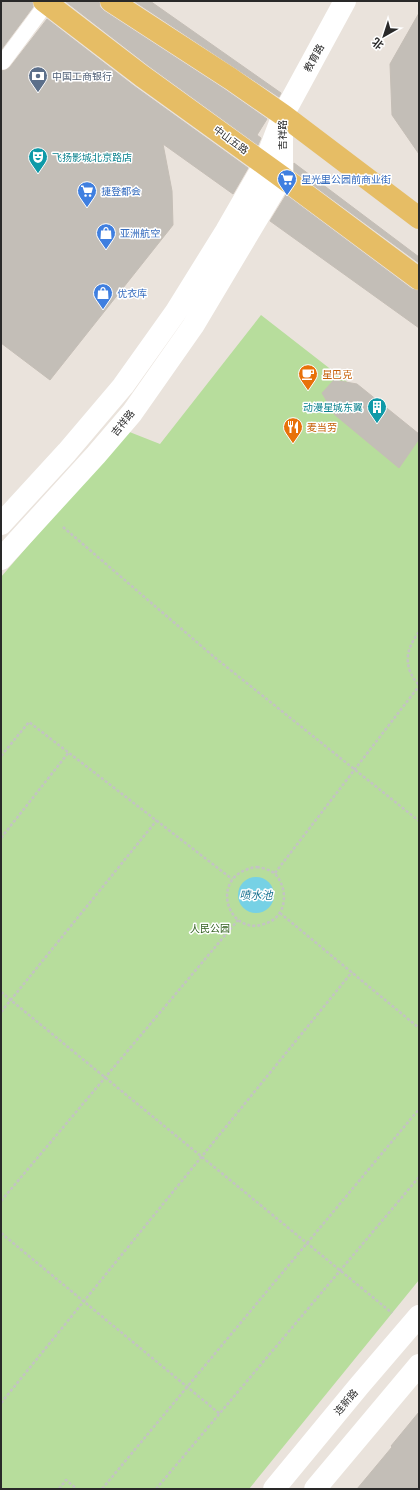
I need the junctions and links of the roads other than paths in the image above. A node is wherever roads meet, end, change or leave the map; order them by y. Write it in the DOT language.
graph roads {
  1 [pos="111,1"];
  2 [pos="345,1"];
  3 [pos="45,2"];
  4 [pos="3,62"];
  5 [pos="282,115"];
  6 [pos="264,165"];
  7 [pos="282,177"];
  8 [pos="419,218"];
  9 [pos="419,279"];
  10 [pos="1,524"];
  11 [pos="1,559"];
  12 [pos="414,1321"];
  13 [pos="419,1365"];
  14 [pos="274,1489"];
  15 [pos="315,1489"];
  1 -- 5 [label="main road"];
  2 -- 5 [label="street, 教育路"];
  3 -- 4 [label="lane"];
  3 -- 6 [label="main road, 中山五路"];
  5 -- 6 [label="street, 吉祥路"];
  5 -- 7 [label="street, 吉祥路"];
  5 -- 8 [label="main road"];
  6 -- 7 [label="main road, 中山五路"];
  6 -- 10 [label="street, 吉祥路"];
  7 -- 9 [label="main road, 中山五路"];
  7 -- 11 [label="street, 吉祥路"];
  12 -- 14 [label="street, 连新路"];
  13 -- 15 [label="street"];
}
